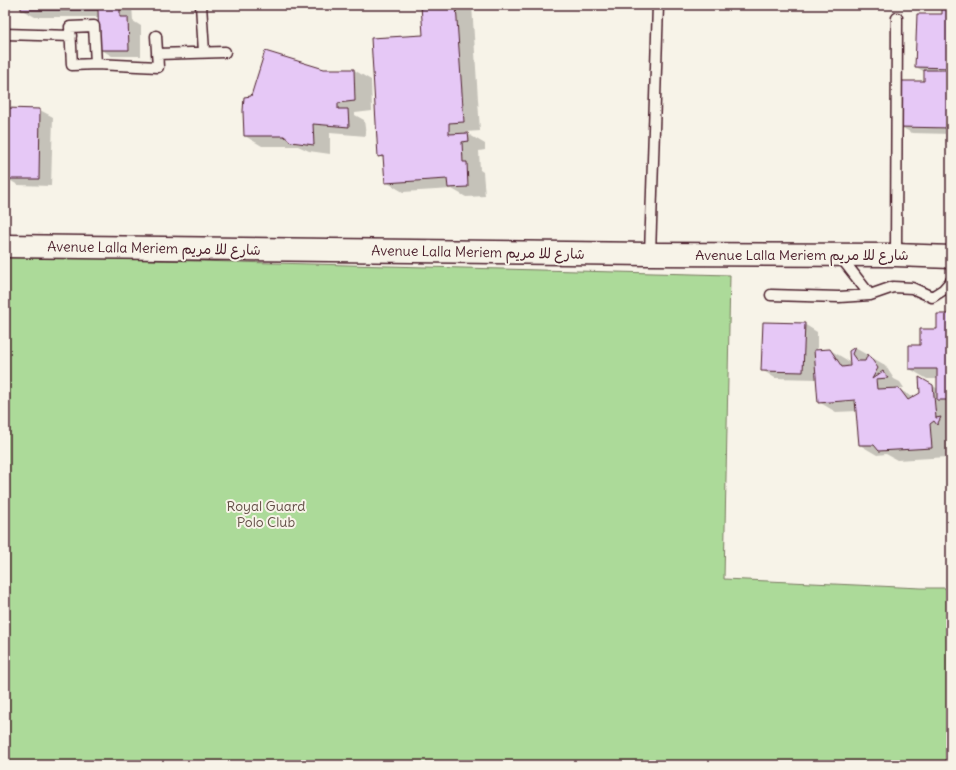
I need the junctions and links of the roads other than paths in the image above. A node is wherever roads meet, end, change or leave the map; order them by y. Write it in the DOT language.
graph roads {
  1 [pos="201,5"];
  2 [pos="658,5"];
  3 [pos="897,18"];
  4 [pos="5,34"];
  5 [pos="71,36"];
  6 [pos="156,36"];
  7 [pos="204,52"];
  8 [pos="225,52"];
  9 [pos="157,54"];
  10 [pos="96,64"];
  11 [pos="5,246"];
  12 [pos="650,254"];
  13 [pos="840,255"];
  14 [pos="896,255"];
  15 [pos="951,257"];
  16 [pos="951,281"];
  17 [pos="771,295"];
  18 [pos="870,295"];
  1 -- 7 [label="lane"];
  2 -- 12 [label="lane"];
  3 -- 14 [label="lane"];
  4 -- 5 [label="lane"];
  5 -- 10 [label="lane"];
  5 -- 10 [label="lane"];
  6 -- 9 [label="lane"];
  7 -- 8 [label="lane"];
  7 -- 9 [label="lane"];
  9 -- 10 [label="lane"];
  11 -- 12 [label="street, Avenue Lalla Meriem شارع للا مريم"];
  12 -- 13 [label="street, Avenue Lalla Meriem شارع للا مريم"];
  13 -- 14 [label="street, Avenue Lalla Meriem شارع للا مريم"];
  13 -- 18 [label="lane"];
  14 -- 15 [label="street, Avenue Lalla Meriem شارع للا مريم"];
  16 -- 18 [label="lane"];
  17 -- 18 [label="lane"];
}
